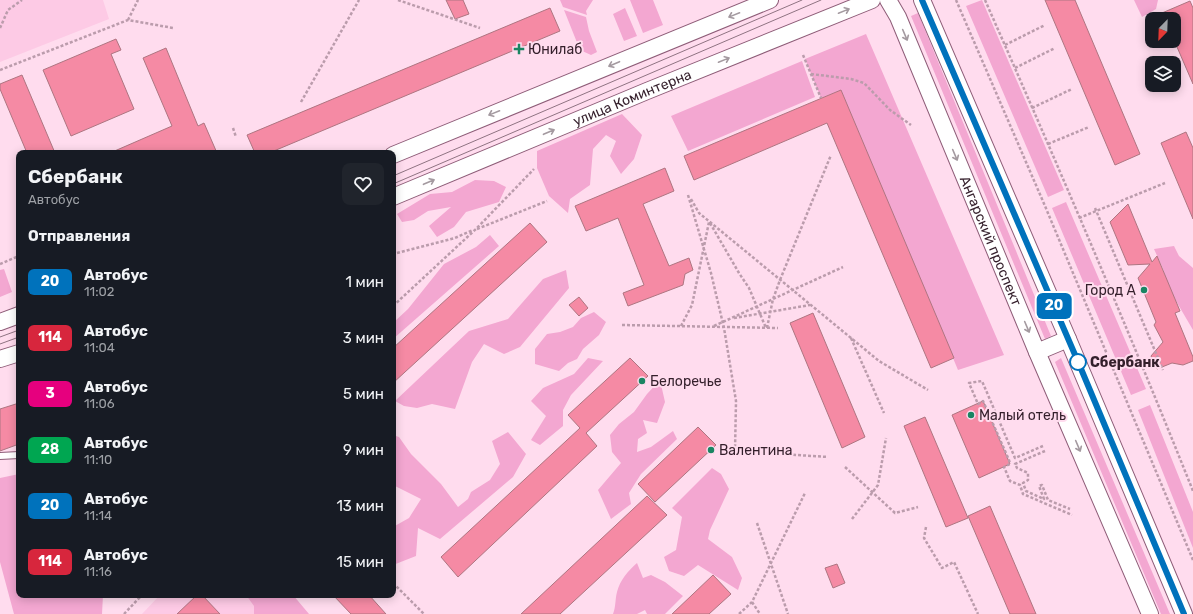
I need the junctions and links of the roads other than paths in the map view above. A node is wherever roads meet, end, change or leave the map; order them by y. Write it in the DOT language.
graph roads {
  1 [pos="770,0"];
  2 [pos="872,0"];
  3 [pos="888,0"];
  4 [pos="922,0"];
  5 [pos="396,154"];
  6 [pos="396,196"];
  7 [pos="16,316"];
  8 [pos="0,322"];
  9 [pos="1068,339"];
  10 [pos="1037,352"];
  11 [pos="16,354"];
  12 [pos="0,359"];
  13 [pos="16,455"];
  14 [pos="0,456"];
  15 [pos="1150,614"];
  16 [pos="1184,614"];
  1 -- 5 [label="street, one-way"];
  6 -- 2 [label="street, улица Коминтерна, one-way"];
  3 -- 10 [label="street, Ангарский проспект, one-way"];
  4 -- 9 [label="street"];
  7 -- 8 [label="street"];
  9 -- 10 [label="street"];
  9 -- 16 [label="street"];
  10 -- 15 [label="street, Ангарский проспект, one-way"];
  11 -- 12 [label="street"];
  13 -- 14 [label="lane"];
}
